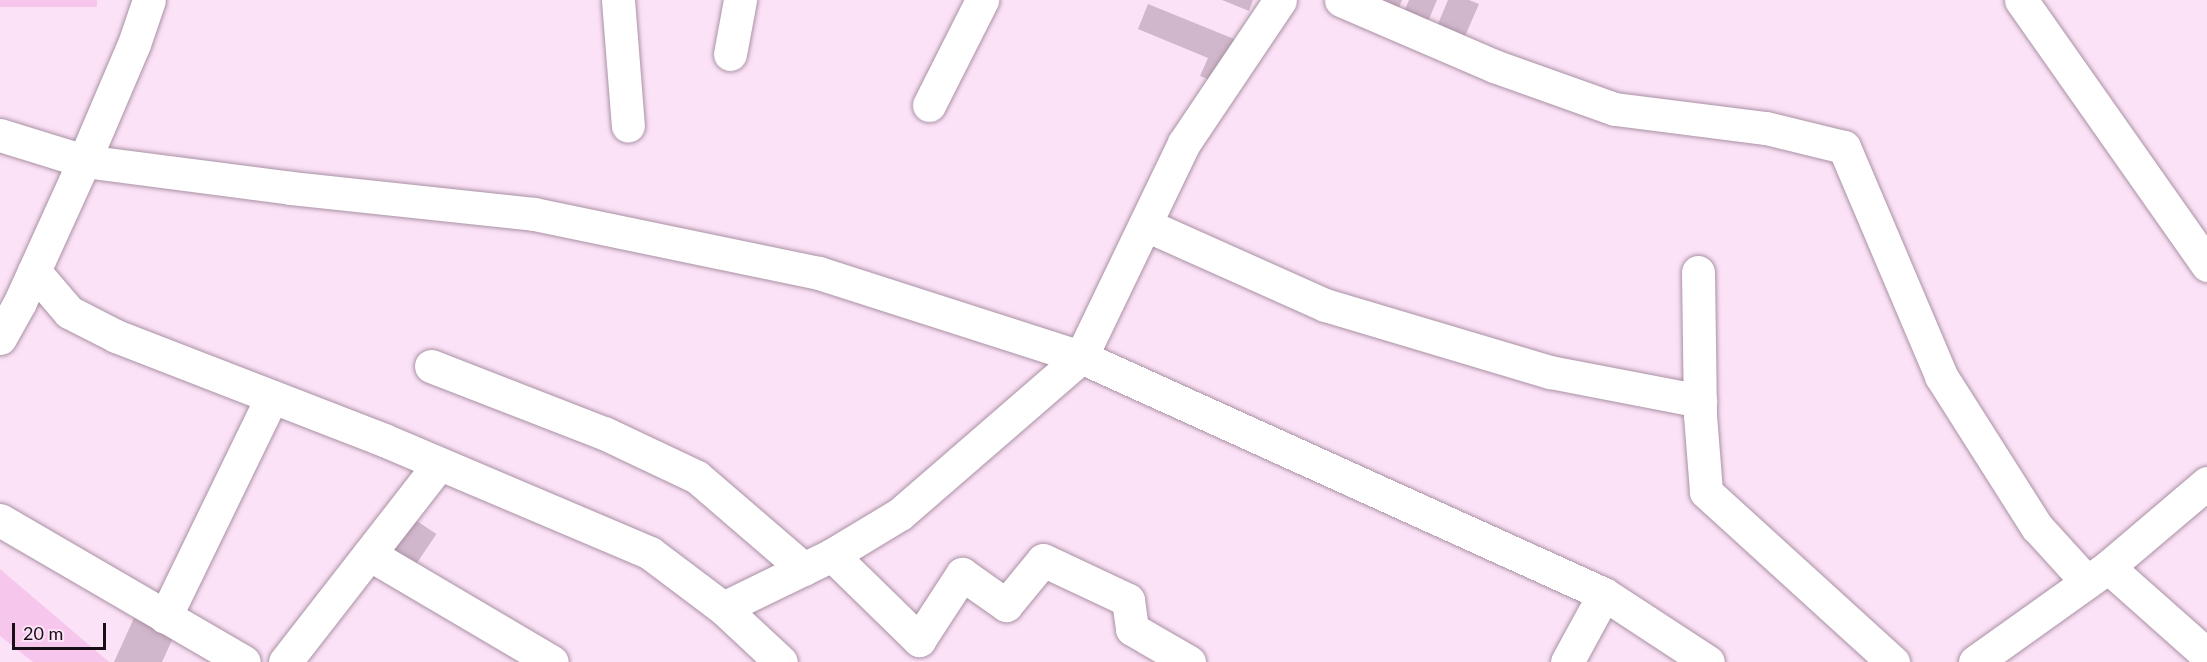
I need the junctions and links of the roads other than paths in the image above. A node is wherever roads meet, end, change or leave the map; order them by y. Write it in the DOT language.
graph roads {
  1 [pos="149,0"];
  2 [pos="618,0"];
  3 [pos="740,0"];
  4 [pos="982,0"];
  5 [pos="1280,0"];
  6 [pos="1341,0"];
  7 [pos="2021,0"];
  8 [pos="730,54"];
  9 [pos="929,105"];
  10 [pos="628,126"];
  11 [pos="0,135"];
  12 [pos="84,161"];
  13 [pos="1146,225"];
  14 [pos="2207,265"];
  15 [pos="34,271"];
  16 [pos="1698,272"];
  17 [pos="0,338"];
  18 [pos="1081,357"];
  19 [pos="431,366"];
  20 [pos="272,397"];
  21 [pos="1700,401"];
  22 [pos="439,464"];
  23 [pos="2207,483"];
  24 [pos="0,520"];
  25 [pos="369,554"];
  26 [pos="818,562"];
  27 [pos="2098,575"];
  28 [pos="1604,594"];
  29 [pos="723,608"];
  30 [pos="165,617"];
  31 [pos="2207,655"];
  32 [pos="244,662"];
  33 [pos="285,662"];
  34 [pos="552,662"];
  35 [pos="781,662"];
  36 [pos="1189,662"];
  37 [pos="1567,662"];
  38 [pos="1708,662"];
  39 [pos="1893,662"];
  40 [pos="1975,662"];
  1 -- 12 [label="street"];
  2 -- 10 [label="street"];
  3 -- 8 [label="street"];
  4 -- 9 [label="street"];
  5 -- 13 [label="street"];
  6 -- 27 [label="street"];
  7 -- 14 [label="street"];
  11 -- 12 [label="street"];
  12 -- 15 [label="street"];
  12 -- 18 [label="street"];
  13 -- 18 [label="street"];
  13 -- 21 [label="street"];
  15 -- 17 [label="street"];
  15 -- 20 [label="street"];
  16 -- 21 [label="street"];
  18 -- 26 [label="street"];
  18 -- 28 [label="street"];
  19 -- 26 [label="street"];
  20 -- 22 [label="street"];
  20 -- 30 [label="street"];
  21 -- 39 [label="street"];
  22 -- 25 [label="street"];
  22 -- 29 [label="street"];
  23 -- 27 [label="street"];
  24 -- 30 [label="street"];
  25 -- 33 [label="street"];
  25 -- 34 [label="street"];
  26 -- 29 [label="street"];
  26 -- 36 [label="street"];
  27 -- 31 [label="street"];
  27 -- 40 [label="street"];
  28 -- 37 [label="street"];
  28 -- 38 [label="street"];
  29 -- 35 [label="street"];
  30 -- 32 [label="street"];
}
